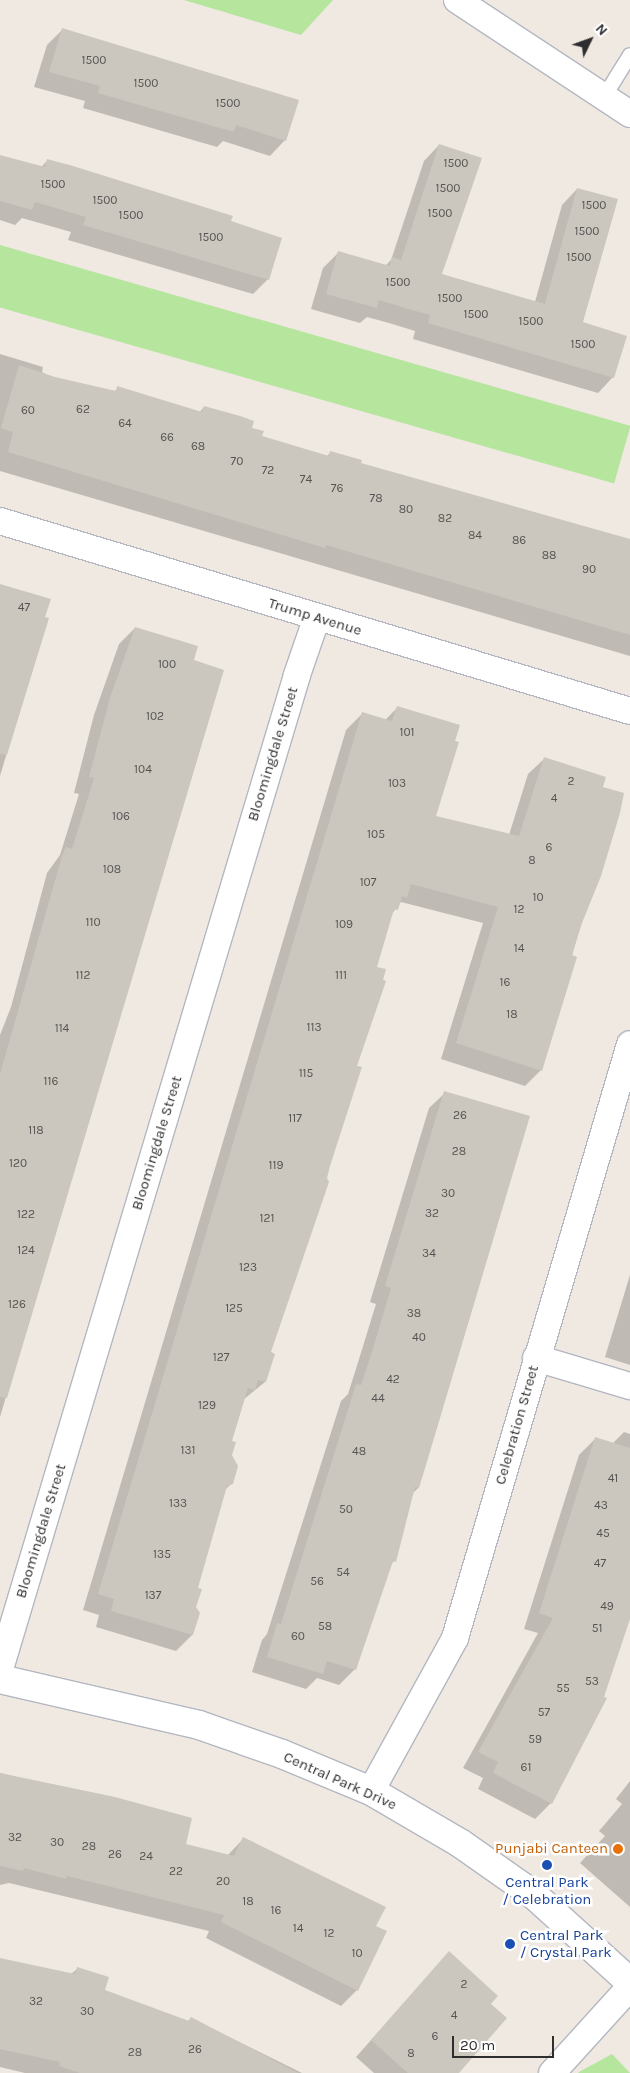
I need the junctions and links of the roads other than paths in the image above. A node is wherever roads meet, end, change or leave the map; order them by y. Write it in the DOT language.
graph roads {
  1 [pos="457,0"];
  2 [pos="630,55"];
  3 [pos="604,97"];
  4 [pos="630,114"];
  5 [pos="0,521"];
  6 [pos="317,617"];
  7 [pos="630,711"];
  8 [pos="630,1044"];
  9 [pos="536,1358"];
  10 [pos="630,1386"];
  11 [pos="0,1669"];
  12 [pos="0,1678"];
  13 [pos="371,1791"];
  14 [pos="630,1982"];
  15 [pos="630,1987"];
  16 [pos="552,2073"];
  1 -- 3 [label="street"];
  2 -- 3 [label="lane"];
  3 -- 4 [label="street"];
  5 -- 6 [label="street, Trump Avenue"];
  6 -- 7 [label="street, Trump Avenue"];
  6 -- 11 [label="street, Bloomingdale Street"];
  8 -- 9 [label="street, Celebration Street"];
  9 -- 10 [label="street"];
  9 -- 13 [label="street, Celebration Street"];
  12 -- 13 [label="street, Central Park Drive"];
  13 -- 14 [label="street, Central Park Drive"];
  15 -- 16 [label="street"];
}
